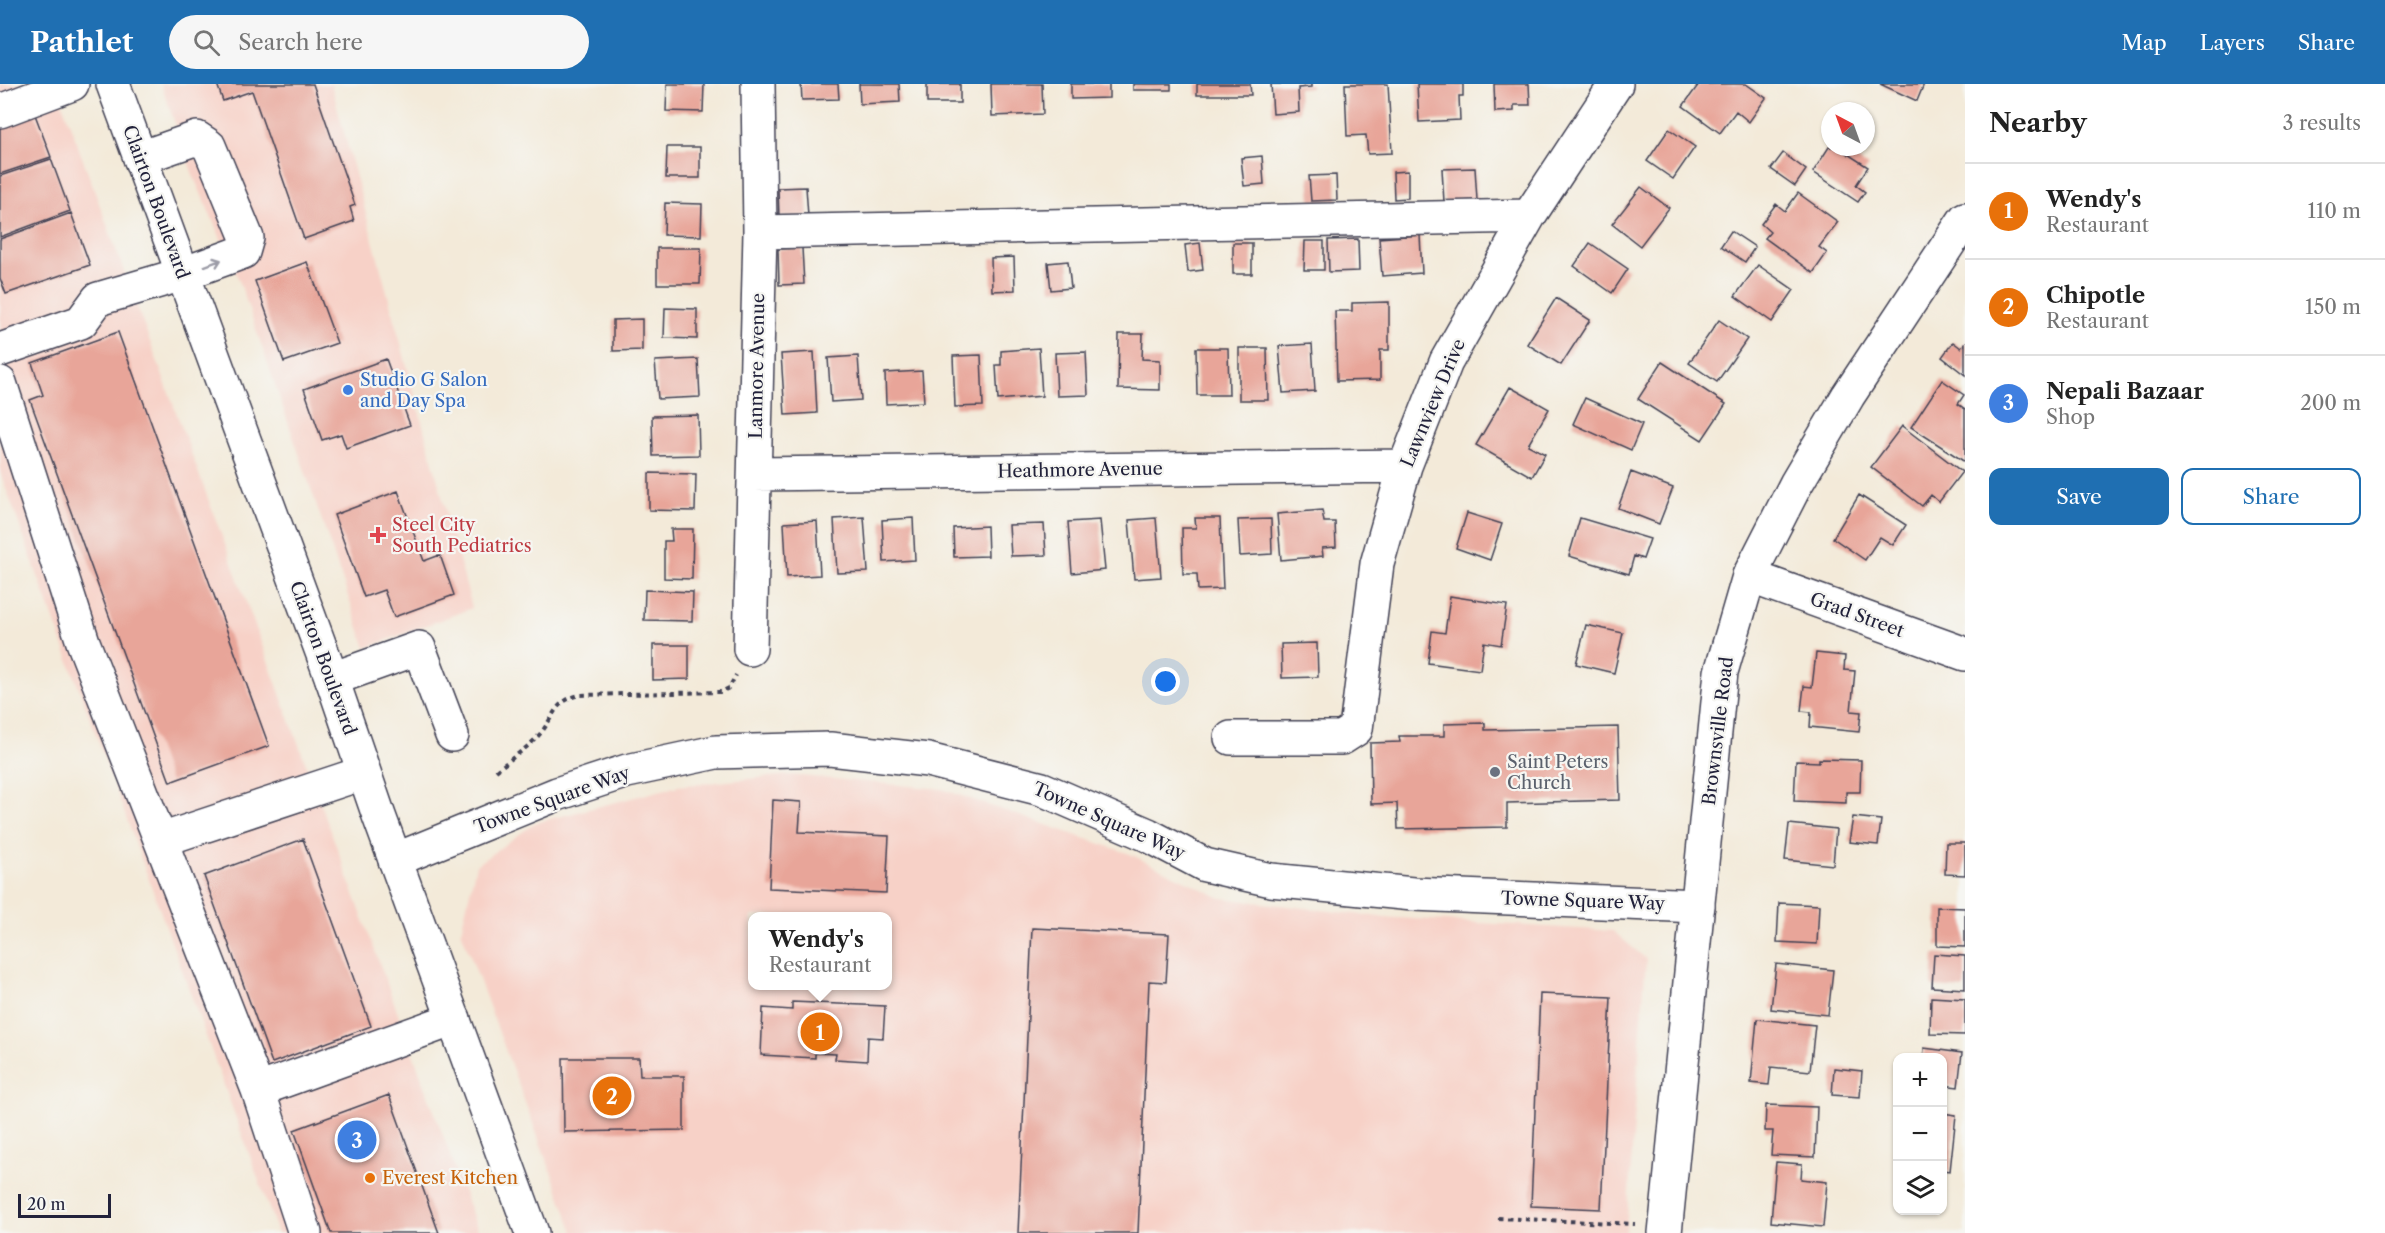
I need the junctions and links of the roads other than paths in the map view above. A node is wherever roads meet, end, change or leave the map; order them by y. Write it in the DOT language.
graph roads {
  1 [pos="72,84"];
  2 [pos="113,84"];
  3 [pos="758,84"];
  4 [pos="1616,84"];
  5 [pos="0,111"];
  6 [pos="140,158"];
  7 [pos="1529,216"];
  8 [pos="1965,219"];
  9 [pos="760,232"];
  10 [pos="183,274"];
  11 [pos="0,350"];
  12 [pos="0,383"];
  13 [pos="1405,466"];
  14 [pos="755,474"];
  15 [pos="1749,576"];
  16 [pos="750,649"];
  17 [pos="1965,654"];
  18 [pos="332,679"];
  19 [pos="452,735"];
  20 [pos="1231,738"];
  21 [pos="363,773"];
  22 [pos="161,840"];
  23 [pos="394,860"];
  24 [pos="1698,906"];
  25 [pos="454,1019"];
  26 [pos="258,1090"];
  27 [pos="1666,1229"];
  28 [pos="305,1233"];
  29 [pos="532,1233"];
  1 -- 5 [label="main road"];
  2 -- 6 [label="main road, Clairton Boulevard"];
  3 -- 9 [label="main road, Lanmore Avenue"];
  4 -- 7 [label="main road, Lawnview Drive"];
  6 -- 10 [label="main road, Clairton Boulevard"];
  10 -- 6 [label="main road, one-way"];
  7 -- 9 [label="main road"];
  7 -- 13 [label="main road, Lawnview Drive"];
  8 -- 15 [label="main road, Brownsville Road"];
  9 -- 14 [label="main road, Lanmore Avenue"];
  10 -- 11 [label="main road"];
  10 -- 18 [label="main road, Clairton Boulevard"];
  12 -- 22 [label="main road"];
  13 -- 14 [label="main road, Heathmore Avenue"];
  13 -- 20 [label="main road, Lawnview Drive"];
  14 -- 16 [label="main road, Lanmore Avenue"];
  15 -- 17 [label="main road, Grad Street"];
  15 -- 24 [label="main road, Brownsville Road"];
  18 -- 19 [label="main road"];
  18 -- 21 [label="main road, Clairton Boulevard"];
  21 -- 22 [label="main road"];
  21 -- 23 [label="main road, Clairton Boulevard"];
  22 -- 26 [label="main road"];
  23 -- 24 [label="main road, Towne Square Way"];
  23 -- 25 [label="main road, Clairton Boulevard"];
  24 -- 27 [label="main road, Brownsville Road"];
  25 -- 26 [label="main road"];
  25 -- 29 [label="main road, Clairton Boulevard"];
  26 -- 28 [label="main road"];
}
